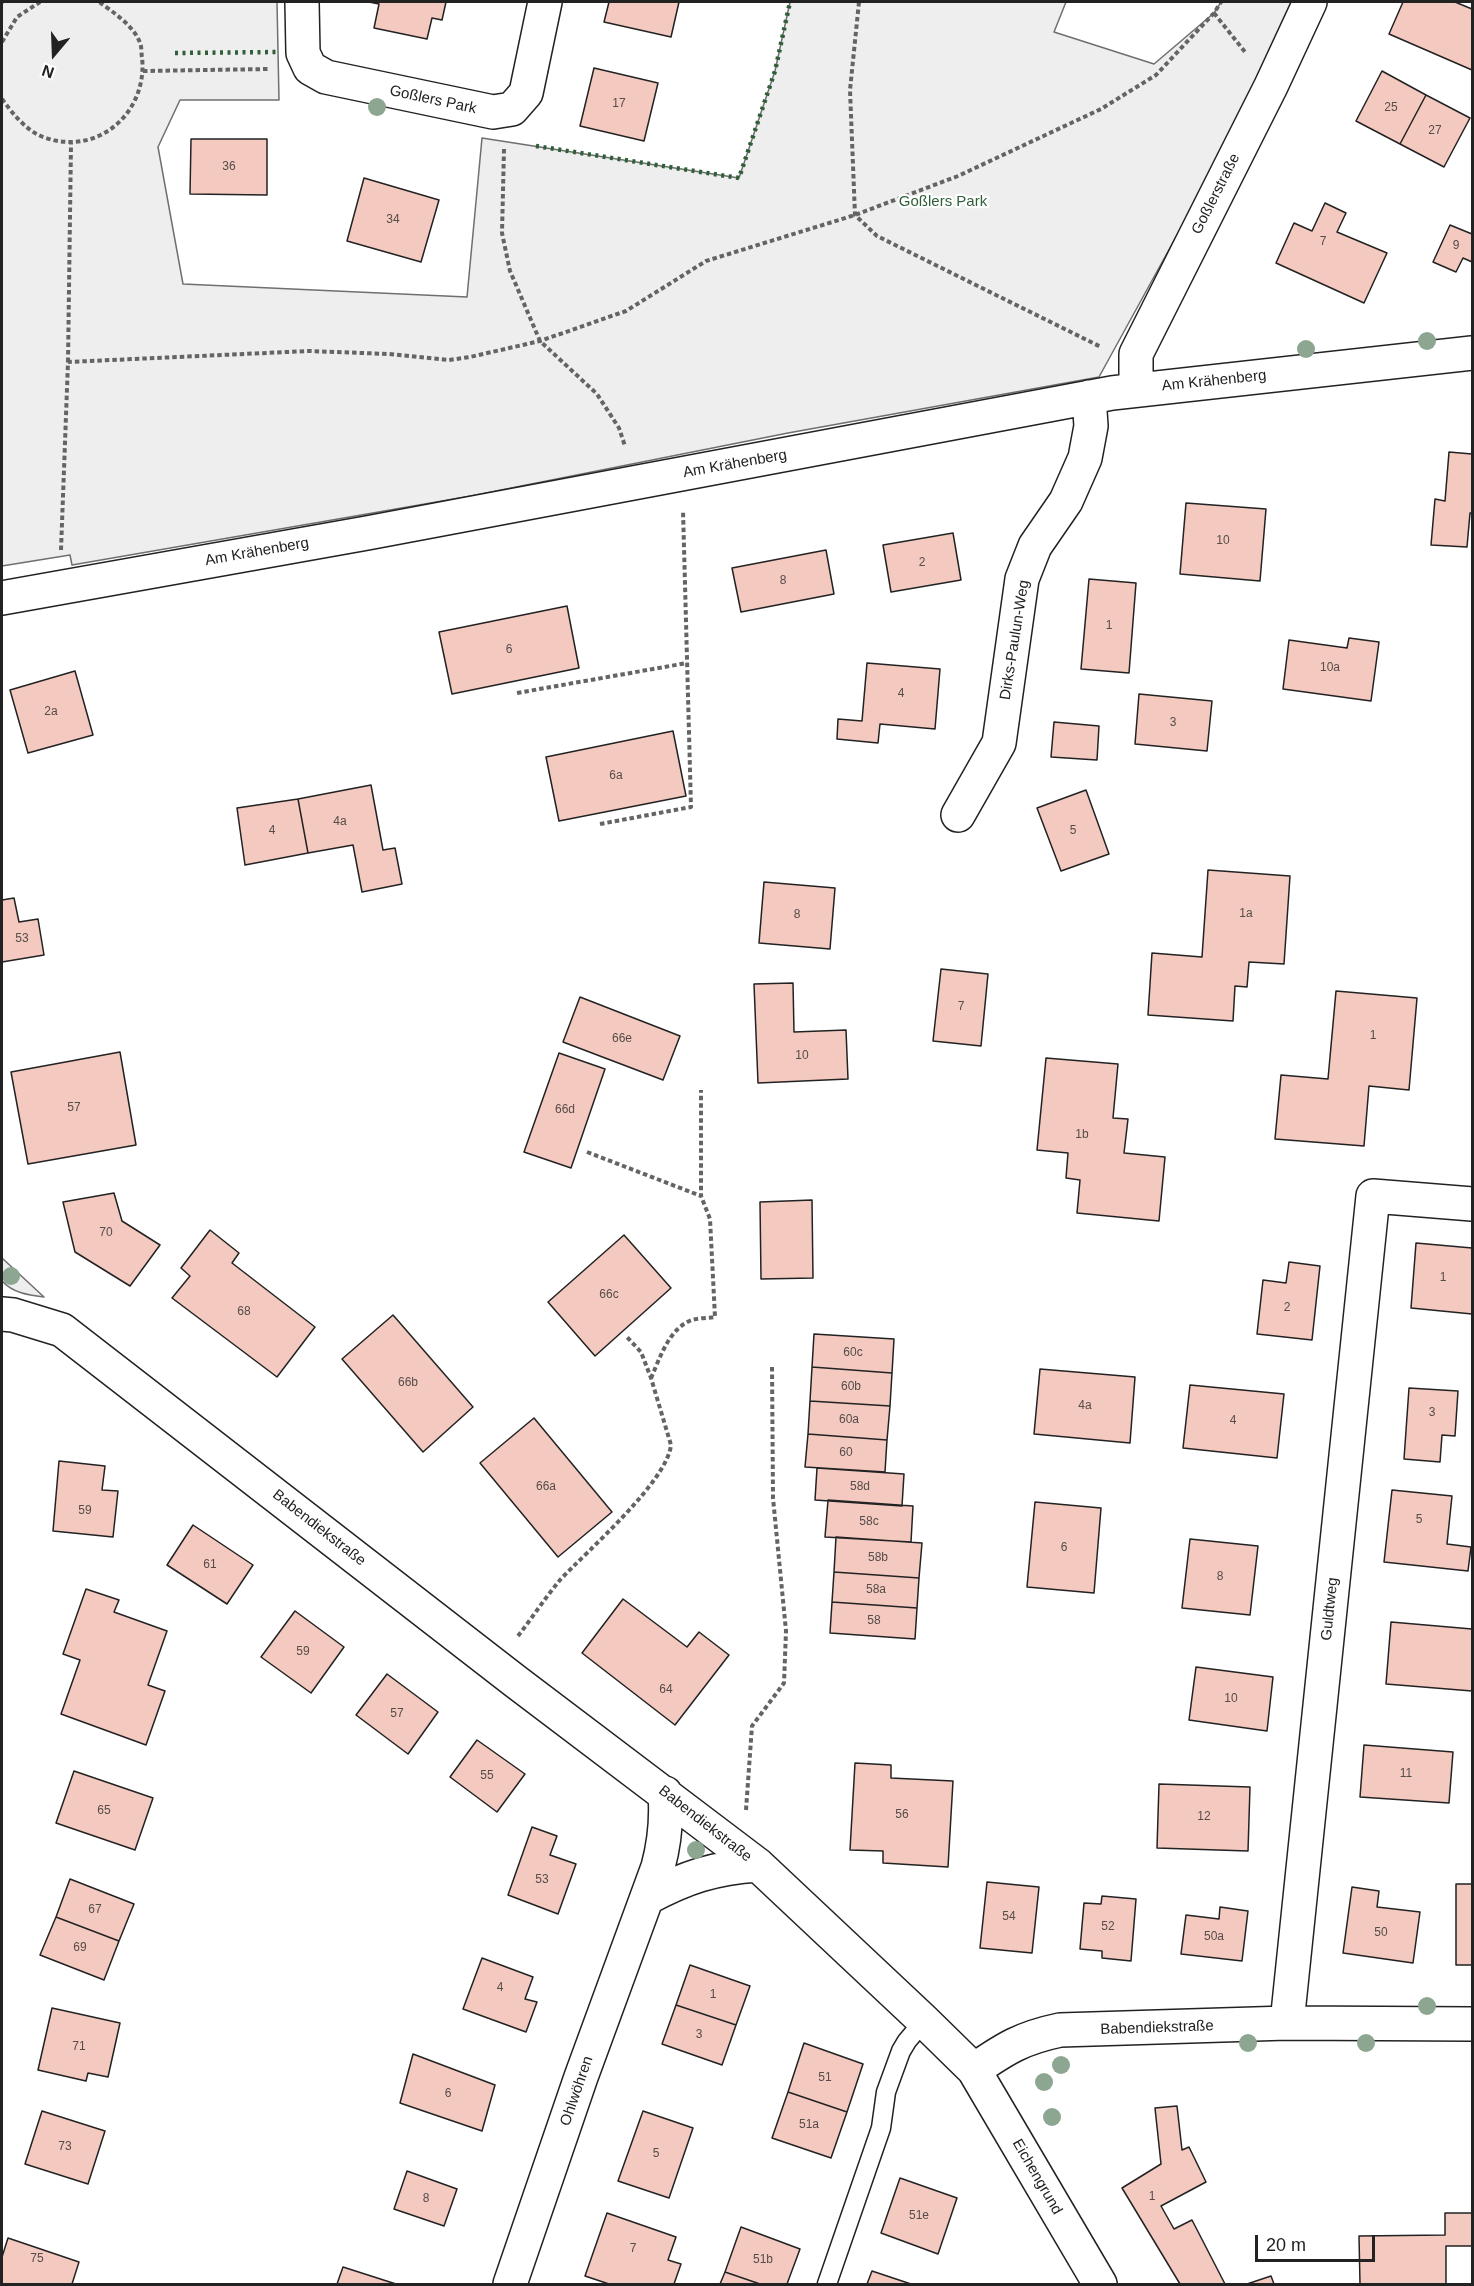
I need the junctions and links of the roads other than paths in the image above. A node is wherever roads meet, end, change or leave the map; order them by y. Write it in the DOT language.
graph roads {
  1 [pos="302,2"];
  2 [pos="545,2"];
  3 [pos="1310,2"];
  4 [pos="1473,353"];
  5 [pos="1136,389"];
  6 [pos="1089,397"];
  7 [pos="2,598"];
  8 [pos="958,815"];
  9 [pos="1473,1204"];
  10 [pos="2,1314"];
  11 [pos="665,1793"];
  12 [pos="758,1865"];
  13 [pos="647,1898"];
  14 [pos="924,2020"];
  15 [pos="1287,2023"];
  16 [pos="1473,2024"];
  17 [pos="974,2070"];
  18 [pos="510,2284"];
  19 [pos="827,2284"];
  20 [pos="1100,2284"];
  1 -- 2 [label="street, Goßlers Park"];
  3 -- 5 [label="street, Goßlerstraße"];
  4 -- 5 [label="street, Am Krähenberg"];
  5 -- 6 [label="street, Am Krähenberg"];
  6 -- 7 [label="street, Am Krähenberg"];
  6 -- 8 [label="street, Dirks-Paulun-Weg"];
  9 -- 15 [label="street, Guldtweg"];
  10 -- 11 [label="street, Babendiekstraße"];
  11 -- 12 [label="street, Babendiekstraße"];
  11 -- 13 [label="street, Ohlwöhren"];
  12 -- 13 [label="street"];
  12 -- 14 [label="street, Babendiekstraße"];
  13 -- 18 [label="street, Ohlwöhren"];
  14 -- 17 [label="street, Babendiekstraße"];
  14 -- 19 [label="lane"];
  15 -- 16 [label="street, Babendiekstraße"];
  15 -- 17 [label="street, Babendiekstraße"];
  17 -- 20 [label="street, Eichengrund"];
}
